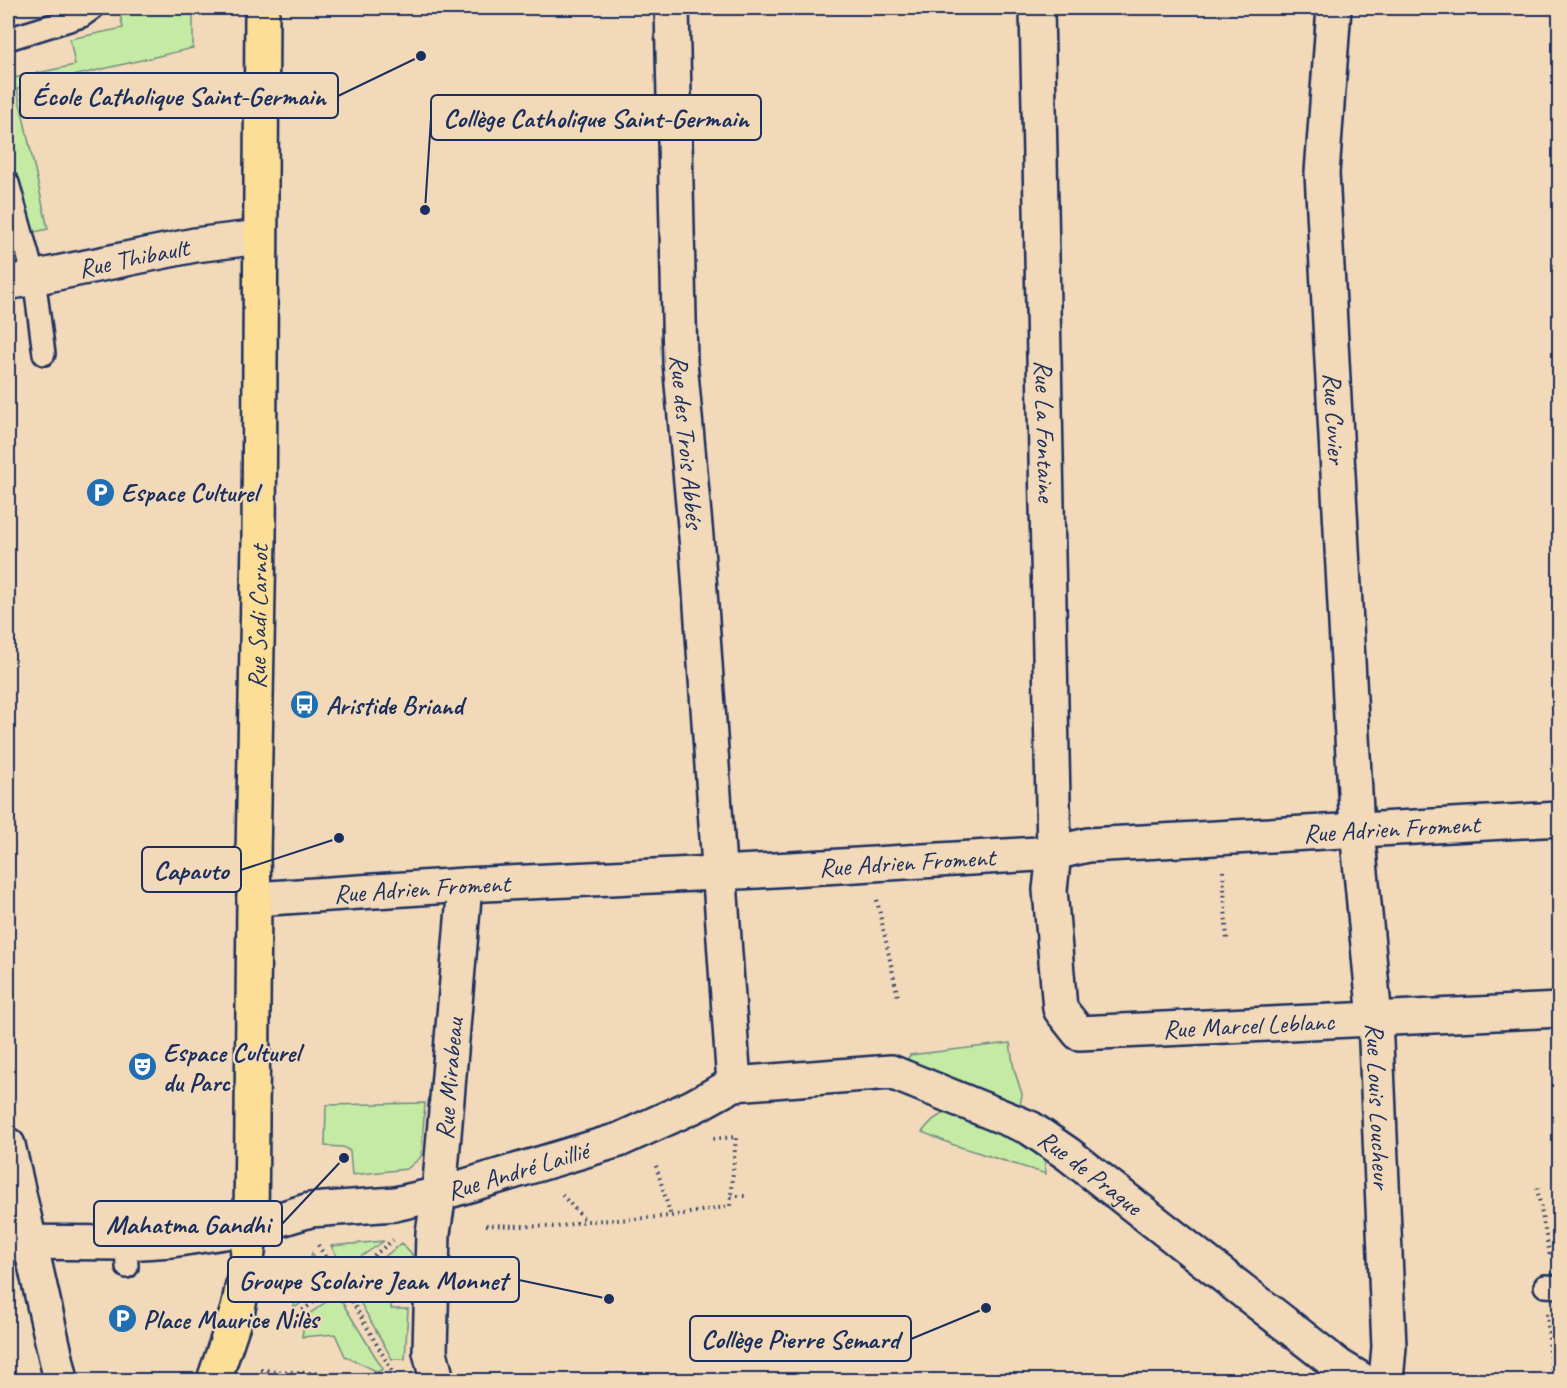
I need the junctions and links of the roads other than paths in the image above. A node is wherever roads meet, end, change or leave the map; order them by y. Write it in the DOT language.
graph roads {
  1 [pos="93,8"];
  2 [pos="262,8"];
  3 [pos="672,8"];
  4 [pos="1037,8"];
  5 [pos="1334,8"];
  6 [pos="8,39"];
  7 [pos="8,183"];
  8 [pos="260,237"];
  9 [pos="21,280"];
  10 [pos="44,354"];
  11 [pos="1560,819"];
  12 [pos="1357,830"];
  13 [pos="1054,853"];
  14 [pos="720,873"];
  15 [pos="465,885"];
  16 [pos="254,899"];
  17 [pos="1560,1010"];
  18 [pos="1375,1019"];
  19 [pos="1079,1034"];
  20 [pos="773,1081"];
  21 [pos="734,1084"];
  22 [pos="8,1145"];
  23 [pos="439,1194"];
  24 [pos="251,1228"];
  25 [pos="19,1242"];
  26 [pos="61,1380"];
  27 [pos="214,1380"];
  28 [pos="437,1380"];
  29 [pos="1362,1380"];
  30 [pos="1386,1380"];
  1 -- 6 [label="lane"];
  2 -- 8 [label="main road, Rue Sadi Carnot"];
  3 -- 14 [label="street, Rue des Trois Abbés"];
  4 -- 13 [label="street, Rue La Fontaine"];
  5 -- 12 [label="street, Rue Cuvier"];
  7 -- 9 [label="lane"];
  8 -- 9 [label="street, Rue Thibault"];
  8 -- 16 [label="main road, Rue Sadi Carnot"];
  9 -- 10 [label="lane"];
  11 -- 12 [label="street, Rue Adrien Froment"];
  12 -- 13 [label="street, Rue Adrien Froment"];
  12 -- 18 [label="street, Rue Louis Loucheur"];
  13 -- 14 [label="street, Rue Adrien Froment"];
  13 -- 19 [label="street, Rue La Fontaine"];
  14 -- 15 [label="street, Rue Adrien Froment"];
  14 -- 21 [label="street, Rue des Trois Abbés"];
  15 -- 16 [label="street, Rue Adrien Froment"];
  15 -- 23 [label="street, Rue Mirabeau"];
  16 -- 24 [label="main road, Rue Sadi Carnot"];
  17 -- 18 [label="street, Rue Marcel Leblanc"];
  18 -- 19 [label="street, Rue Marcel Leblanc"];
  18 -- 30 [label="street, Rue Louis Loucheur"];
  20 -- 21 [label="street, Rue André Laillié"];
  20 -- 29 [label="street, Rue de Prague"];
  21 -- 23 [label="street, Rue André Laillié"];
  22 -- 25 [label="street"];
  23 -- 24 [label="street, Rue André Laillié"];
  23 -- 28 [label="street, Rue Mirabeau"];
  24 -- 25 [label="street"];
  24 -- 27 [label="main road"];
  25 -- 26 [label="street"];
}
